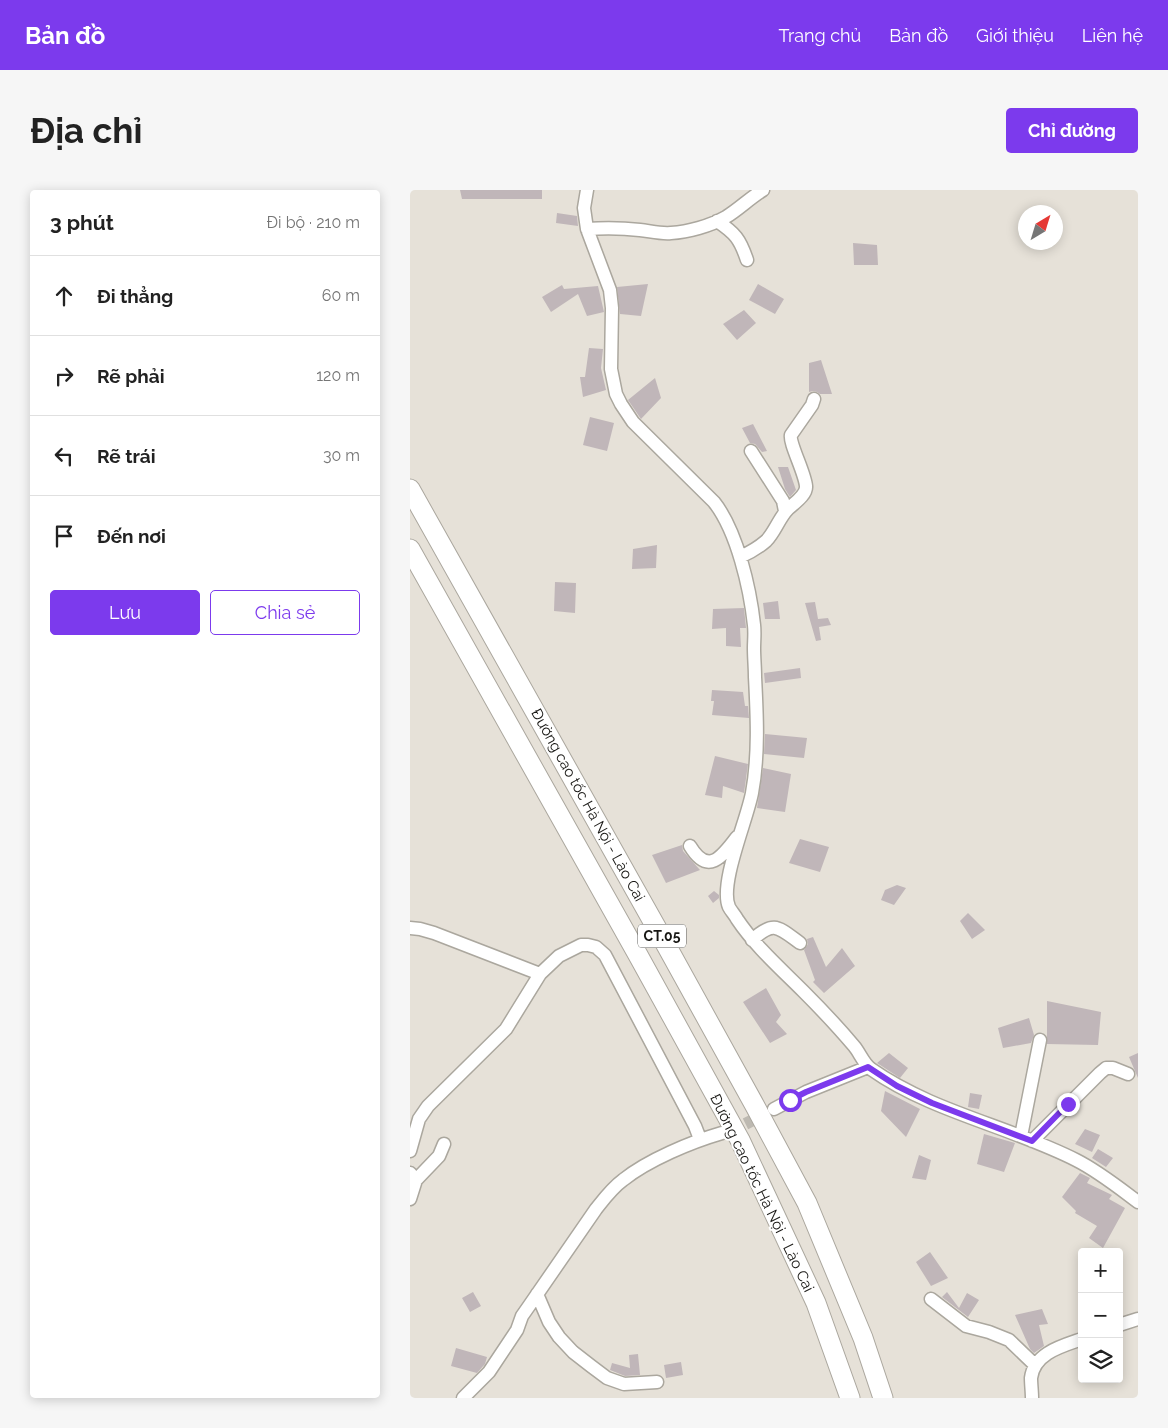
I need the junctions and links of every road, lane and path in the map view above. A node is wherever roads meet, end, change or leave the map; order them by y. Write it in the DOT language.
graph roads {
  1 [pos="587,190"];
  2 [pos="763,190"];
  3 [pos="717,221"];
  4 [pos="586,229"];
  5 [pos="747,260"];
  6 [pos="814,399"];
  7 [pos="750,451"];
  8 [pos="410,488"];
  9 [pos="785,512"];
  10 [pos="410,550"];
  11 [pos="740,557"];
  12 [pos="741,831"];
  13 [pos="690,846"];
  14 [pos="410,928"];
  15 [pos="752,940"];
  16 [pos="800,943"];
  17 [pos="540,974"];
  18 [pos="1040,1040"];
  19 [pos="868,1067"];
  20 [pos="1128,1074"];
  21 [pos="774,1110"];
  22 [pos="413,1128"];
  23 [pos="722,1133"];
  24 [pos="1026,1139"];
  25 [pos="700,1140"];
  26 [pos="444,1144"];
  27 [pos="410,1151"];
  28 [pos="413,1177"];
  29 [pos="410,1199"];
  30 [pos="1138,1202"];
  31 [pos="537,1294"];
  32 [pos="931,1300"];
  33 [pos="1138,1319"];
  34 [pos="1123,1324"];
  35 [pos="1078,1341"];
  36 [pos="1035,1365"];
  37 [pos="657,1382"];
  38 [pos="463,1398"];
  39 [pos="850,1398"];
  40 [pos="883,1398"];
  41 [pos="1032,1398"];
  1 -- 4 [label="street"];
  2 -- 3 [label="street"];
  3 -- 4 [label="street"];
  3 -- 5 [label="street"];
  4 -- 11 [label="street"];
  6 -- 9 [label="street"];
  7 -- 9 [label="street"];
  8 -- 40 [label="highway, Đường cao tốc Hà Nội - Lào Cai / CT.05"];
  9 -- 11 [label="street"];
  10 -- 39 [label="highway, Đường cao tốc Hà Nội - Lào Cai / CT.05"];
  11 -- 12 [label="street"];
  12 -- 13 [label="street"];
  12 -- 15 [label="street"];
  14 -- 17 [label="street"];
  15 -- 16 [label="street"];
  15 -- 19 [label="street"];
  17 -- 22 [label="street"];
  17 -- 25 [label="street"];
  18 -- 24 [label="street"];
  19 -- 21 [label="street"];
  19 -- 24 [label="street"];
  20 -- 24 [label="street"];
  22 -- 27 [label="street"];
  23 -- 25 [label="street"];
  24 -- 30 [label="street"];
  25 -- 31 [label="street"];
  26 -- 28 [label="street"];
  28 -- 29 [label="street"];
  31 -- 37 [label="street"];
  31 -- 38 [label="street"];
  32 -- 36 [label="street"];
  33 -- 34 [label="street"];
  35 -- 36 [label="street"];
  36 -- 41 [label="street"];
}
